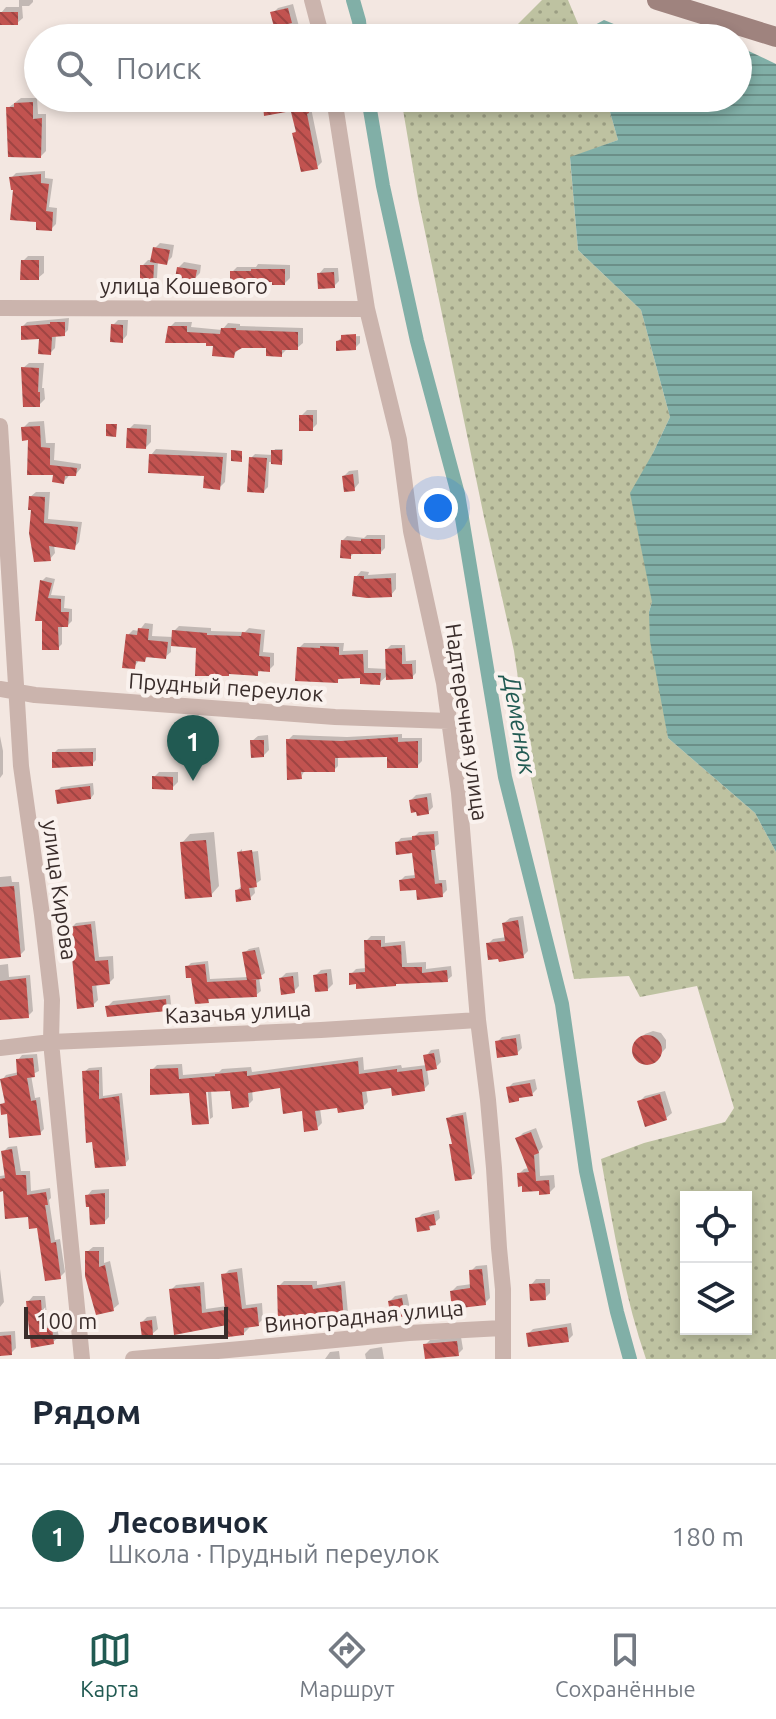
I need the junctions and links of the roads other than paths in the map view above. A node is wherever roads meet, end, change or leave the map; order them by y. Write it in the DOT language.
graph roads {
  1 [pos="312,0"];
  2 [pos="657,0"];
  3 [pos="318,24"];
  4 [pos="734,24"];
  5 [pos="752,30"];
  6 [pos="776,37"];
  7 [pos="336,112"];
  8 [pos="0,308"];
  9 [pos="367,309"];
  10 [pos="0,426"];
  11 [pos="8,690"];
  12 [pos="449,721"];
  13 [pos="478,1020"];
  14 [pos="51,1042"];
  15 [pos="0,1048"];
  16 [pos="502,1328"];
  17 [pos="82,1359"];
  18 [pos="133,1359"];
  19 [pos="503,1359"];
  1 -- 3 [label="street"];
  2 -- 4 [label="main road"];
  5 -- 6 [label="main road"];
  7 -- 9 [label="street, Надтеречная улица"];
  8 -- 9 [label="street, улица Кошевого"];
  9 -- 12 [label="street, Надтеречная улица"];
  10 -- 11 [label="street, улица Кирова"];
  11 -- 12 [label="street, Прудный переулок"];
  11 -- 14 [label="street, улица Кирова"];
  12 -- 13 [label="street, Надтеречная улица"];
  13 -- 14 [label="street, Казачья улица"];
  13 -- 16 [label="street, Надтеречная улица"];
  14 -- 15 [label="street, Казачья улица"];
  14 -- 17 [label="street, улица Кирова"];
  16 -- 18 [label="street, Виноградная улица"];
  16 -- 19 [label="street, Надтеречная улица"];
}
